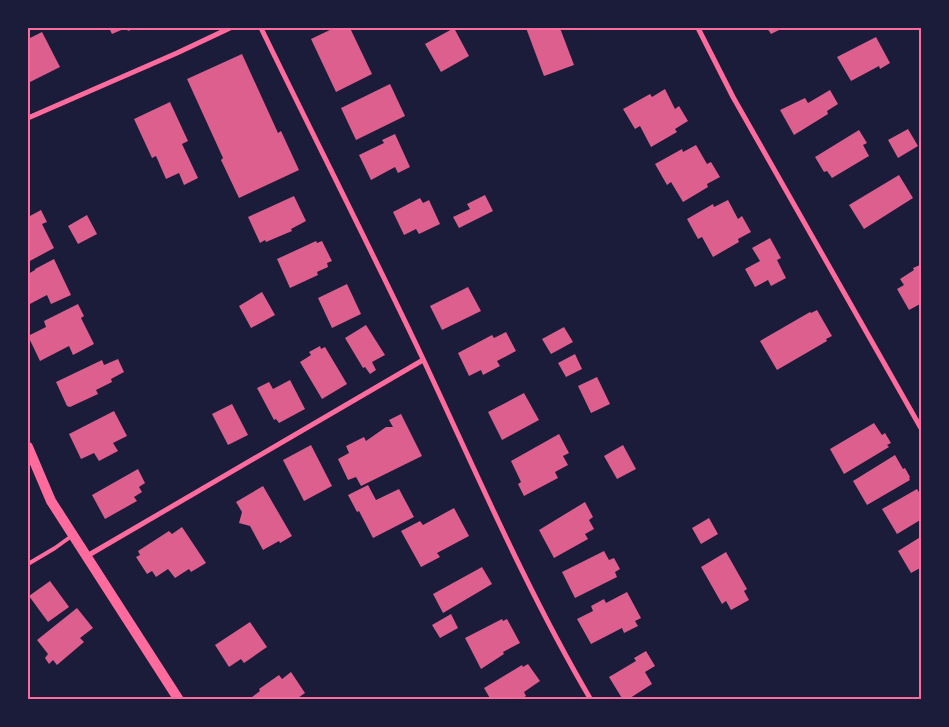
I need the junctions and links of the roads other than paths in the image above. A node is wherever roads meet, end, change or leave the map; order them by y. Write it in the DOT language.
graph roads {
  1 [pos="230,28"];
  2 [pos="261,28"];
  3 [pos="698,28"];
  4 [pos="28,118"];
  5 [pos="423,360"];
  6 [pos="922,430"];
  7 [pos="28,448"];
  8 [pos="72,534"];
  9 [pos="86,557"];
  10 [pos="28,564"];
  11 [pos="179,700"];
  12 [pos="591,700"];
  1 -- 4 [label="street"];
  2 -- 5 [label="street"];
  3 -- 6 [label="street"];
  5 -- 9 [label="street"];
  5 -- 12 [label="street"];
  7 -- 8 [label="main road"];
  8 -- 9 [label="main road"];
  8 -- 10 [label="lane"];
  9 -- 11 [label="main road"];
}
